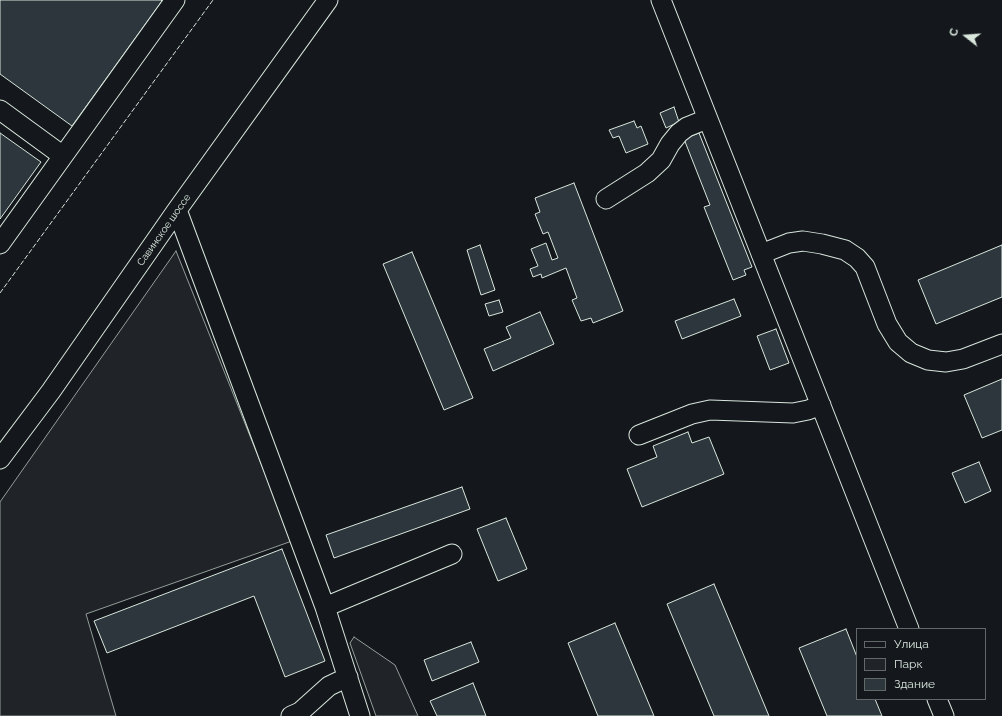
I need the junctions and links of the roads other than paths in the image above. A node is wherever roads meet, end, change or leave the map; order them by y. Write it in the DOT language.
graph roads {
  1 [pos="175,0"];
  2 [pos="328,0"];
  3 [pos="661,0"];
  4 [pos="0,110"];
  5 [pos="708,119"];
  6 [pos="63,156"];
  7 [pos="606,199"];
  8 [pos="177,210"];
  9 [pos="0,244"];
  10 [pos="761,254"];
  11 [pos="1002,344"];
  12 [pos="821,405"];
  13 [pos="639,435"];
  14 [pos="0,459"];
  15 [pos="452,554"];
  16 [pos="325,606"];
  17 [pos="909,628"];
  18 [pos="348,677"];
  19 [pos="937,700"];
  20 [pos="291,716"];
  21 [pos="360,716"];
  22 [pos="944,716"];
  1 -- 6 [label="street"];
  2 -- 8 [label="street, Савинское шоссе"];
  3 -- 5 [label="street"];
  4 -- 6 [label="street"];
  5 -- 7 [label="street"];
  5 -- 10 [label="street"];
  6 -- 9 [label="street"];
  8 -- 14 [label="street, Савинское шоссе"];
  8 -- 16 [label="street"];
  10 -- 11 [label="street"];
  10 -- 12 [label="street"];
  12 -- 13 [label="street"];
  12 -- 17 [label="street"];
  15 -- 16 [label="street"];
  16 -- 18 [label="street"];
  18 -- 20 [label="street"];
  18 -- 21 [label="street"];
  19 -- 22 [label="street"];
}
